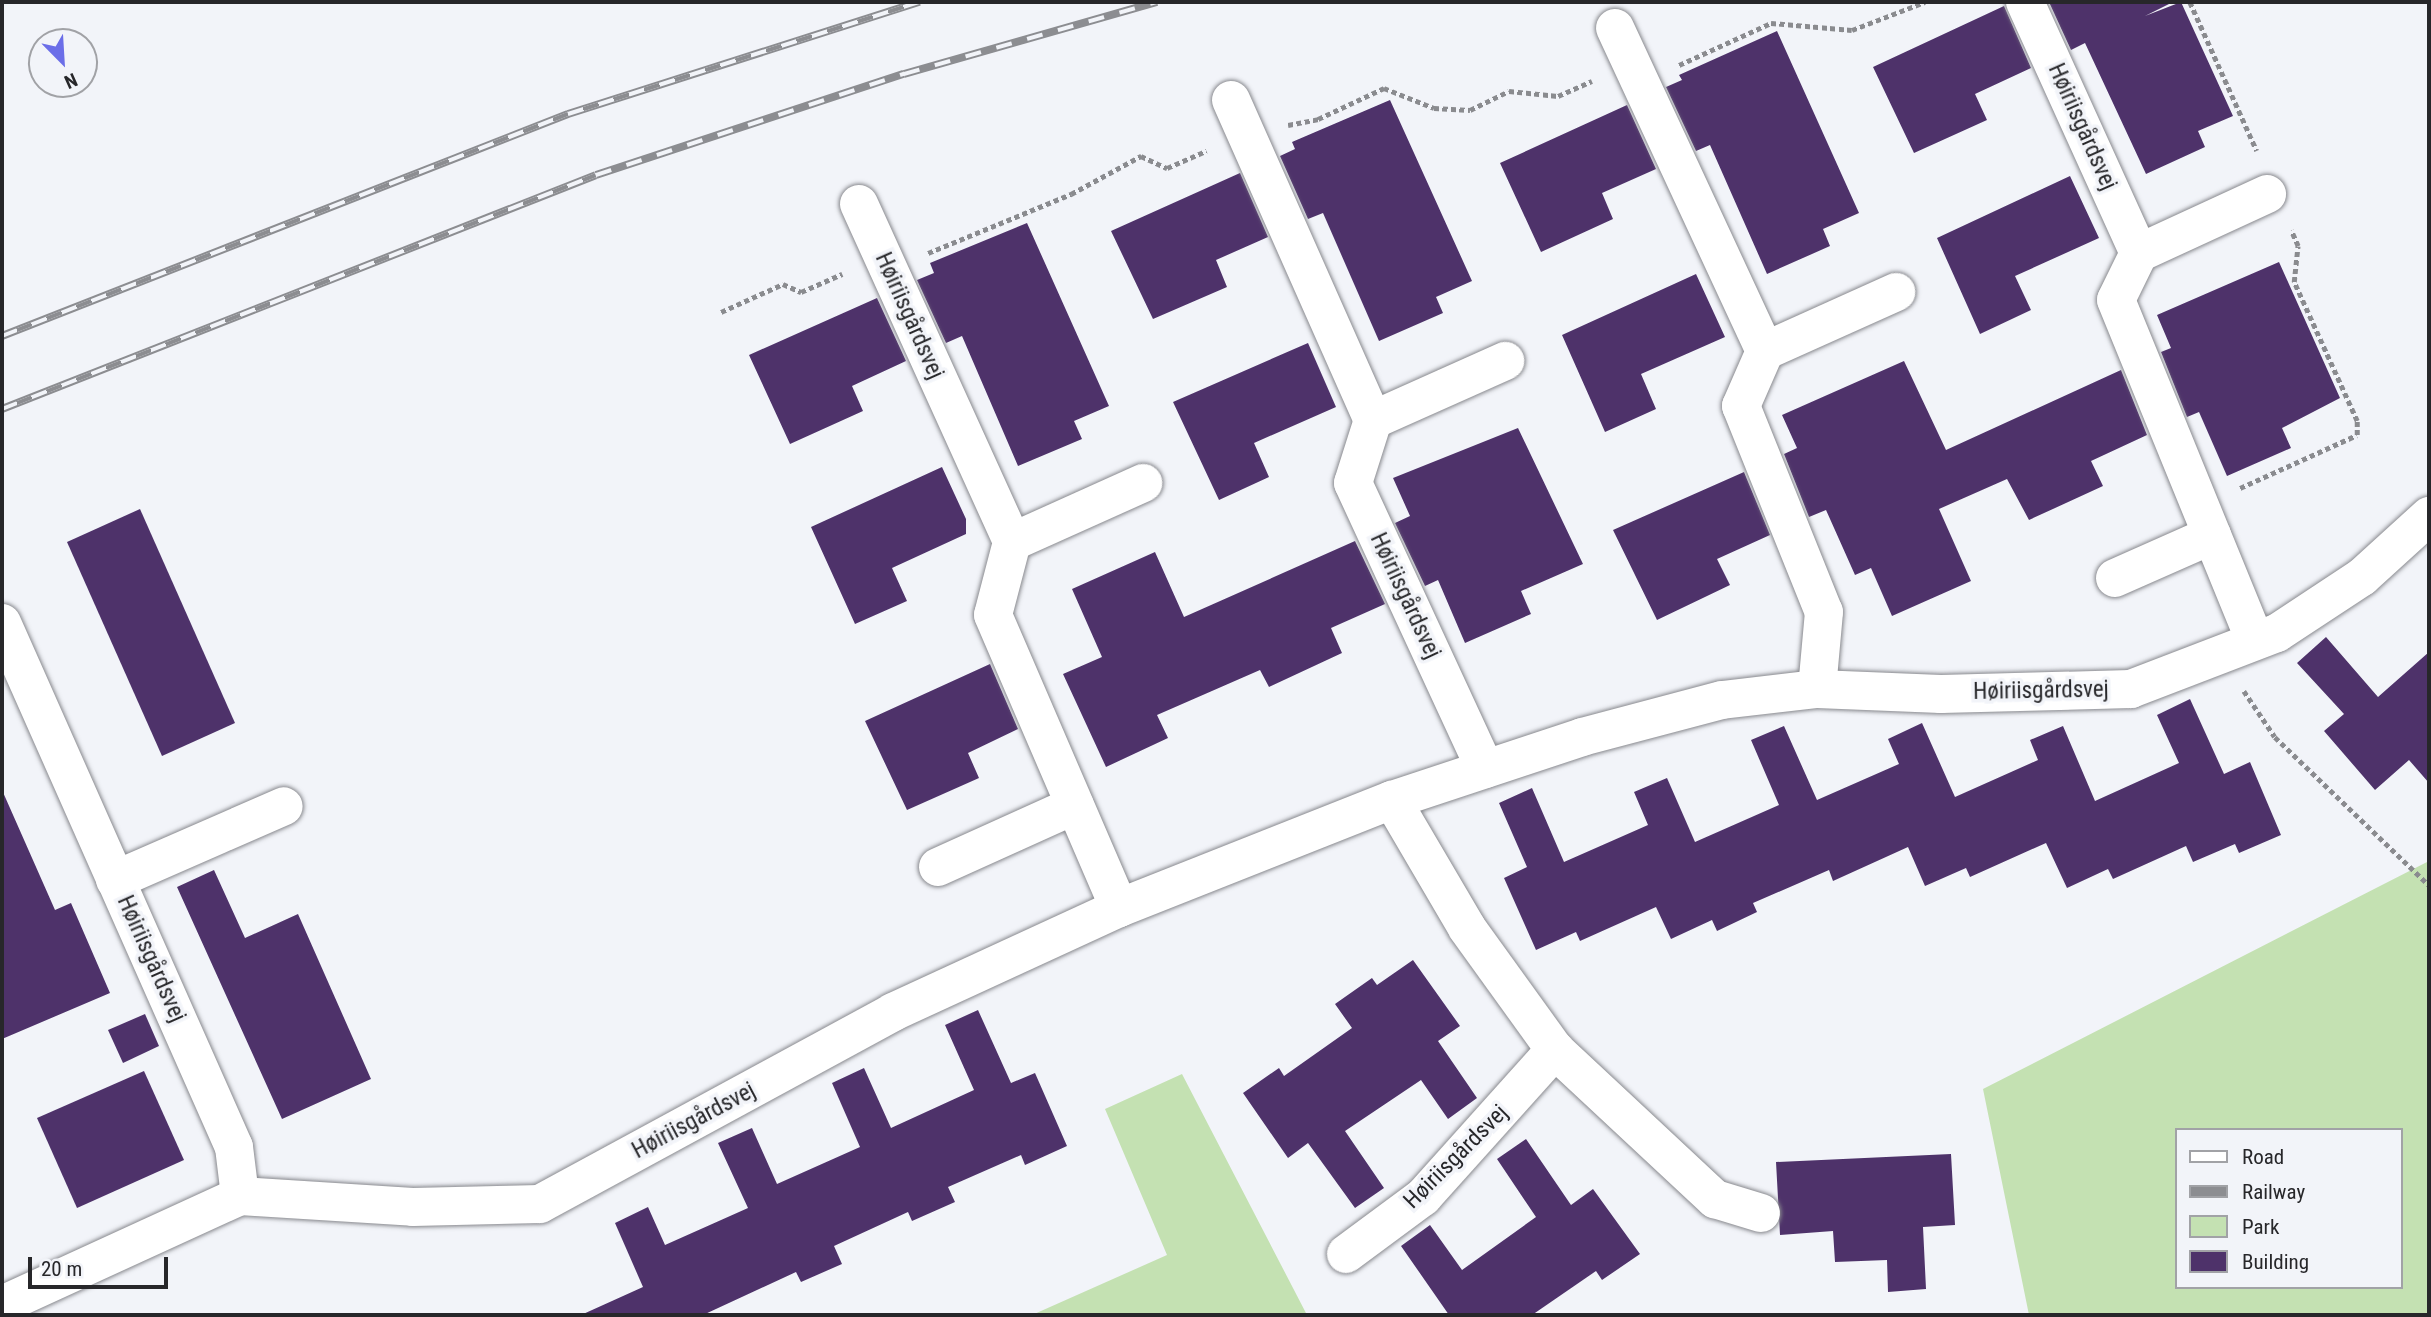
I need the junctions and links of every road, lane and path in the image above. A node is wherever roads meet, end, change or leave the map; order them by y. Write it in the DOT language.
graph roads {
  1 [pos="1925,2"];
  2 [pos="2025,2"];
  3 [pos="2190,2"];
  4 [pos="1615,28"];
  5 [pos="1640,83"];
  6 [pos="1231,100"];
  7 [pos="2273,195"];
  8 [pos="859,204"];
  9 [pos="2138,253"];
  10 [pos="882,256"];
  11 [pos="1896,292"];
  12 [pos="721,312"];
  13 [pos="1765,351"];
  14 [pos="1505,361"];
  15 [pos="1373,420"];
  16 [pos="1143,482"];
  17 [pos="2429,516"];
  18 [pos="2206,521"];
  19 [pos="1012,542"];
  20 [pos="2115,578"];
  21 [pos="2,623"];
  22 [pos="2239,647"];
  23 [pos="1817,689"];
  24 [pos="1485,769"];
  25 [pos="1392,800"];
  26 [pos="1075,805"];
  27 [pos="284,806"];
  28 [pos="938,867"];
  29 [pos="115,880"];
  30 [pos="2429,885"];
  31 [pos="1118,908"];
  32 [pos="1555,1050"];
  33 [pos="240,1196"];
  34 [pos="1760,1213"];
  35 [pos="1346,1254"];
  36 [pos="2,1305"];
  1 -- 5 [label="path"];
  2 -- 9 [label="street, Høiriisgårdsvej"];
  3 -- 7 [label="path"];
  4 -- 5 [label="street"];
  5 -- 13 [label="street"];
  6 -- 15 [label="street"];
  7 -- 9 [label="street"];
  7 -- 18 [label="path"];
  8 -- 10 [label="street, Høiriisgårdsvej"];
  9 -- 18 [label="street"];
  10 -- 12 [label="path"];
  10 -- 19 [label="street, Høiriisgårdsvej"];
  11 -- 13 [label="street"];
  13 -- 23 [label="street"];
  14 -- 15 [label="street"];
  15 -- 24 [label="street, Høiriisgårdsvej"];
  16 -- 19 [label="street"];
  17 -- 22 [label="street, Høiriisgårdsvej"];
  18 -- 20 [label="street"];
  18 -- 22 [label="street"];
  19 -- 26 [label="street"];
  21 -- 29 [label="street, Høiriisgårdsvej"];
  22 -- 23 [label="street, Høiriisgårdsvej"];
  22 -- 30 [label="path"];
  23 -- 24 [label="street, Høiriisgårdsvej"];
  24 -- 25 [label="street, Høiriisgårdsvej"];
  25 -- 31 [label="street, Høiriisgårdsvej"];
  25 -- 32 [label="street"];
  26 -- 28 [label="street"];
  26 -- 31 [label="street"];
  27 -- 29 [label="street, Høiriisgårdsvej"];
  29 -- 33 [label="street, Høiriisgårdsvej"];
  31 -- 33 [label="street, Høiriisgårdsvej"];
  32 -- 34 [label="street"];
  32 -- 35 [label="street, Høiriisgårdsvej"];
  33 -- 36 [label="street, Høiriisgårdsvej"];
}
